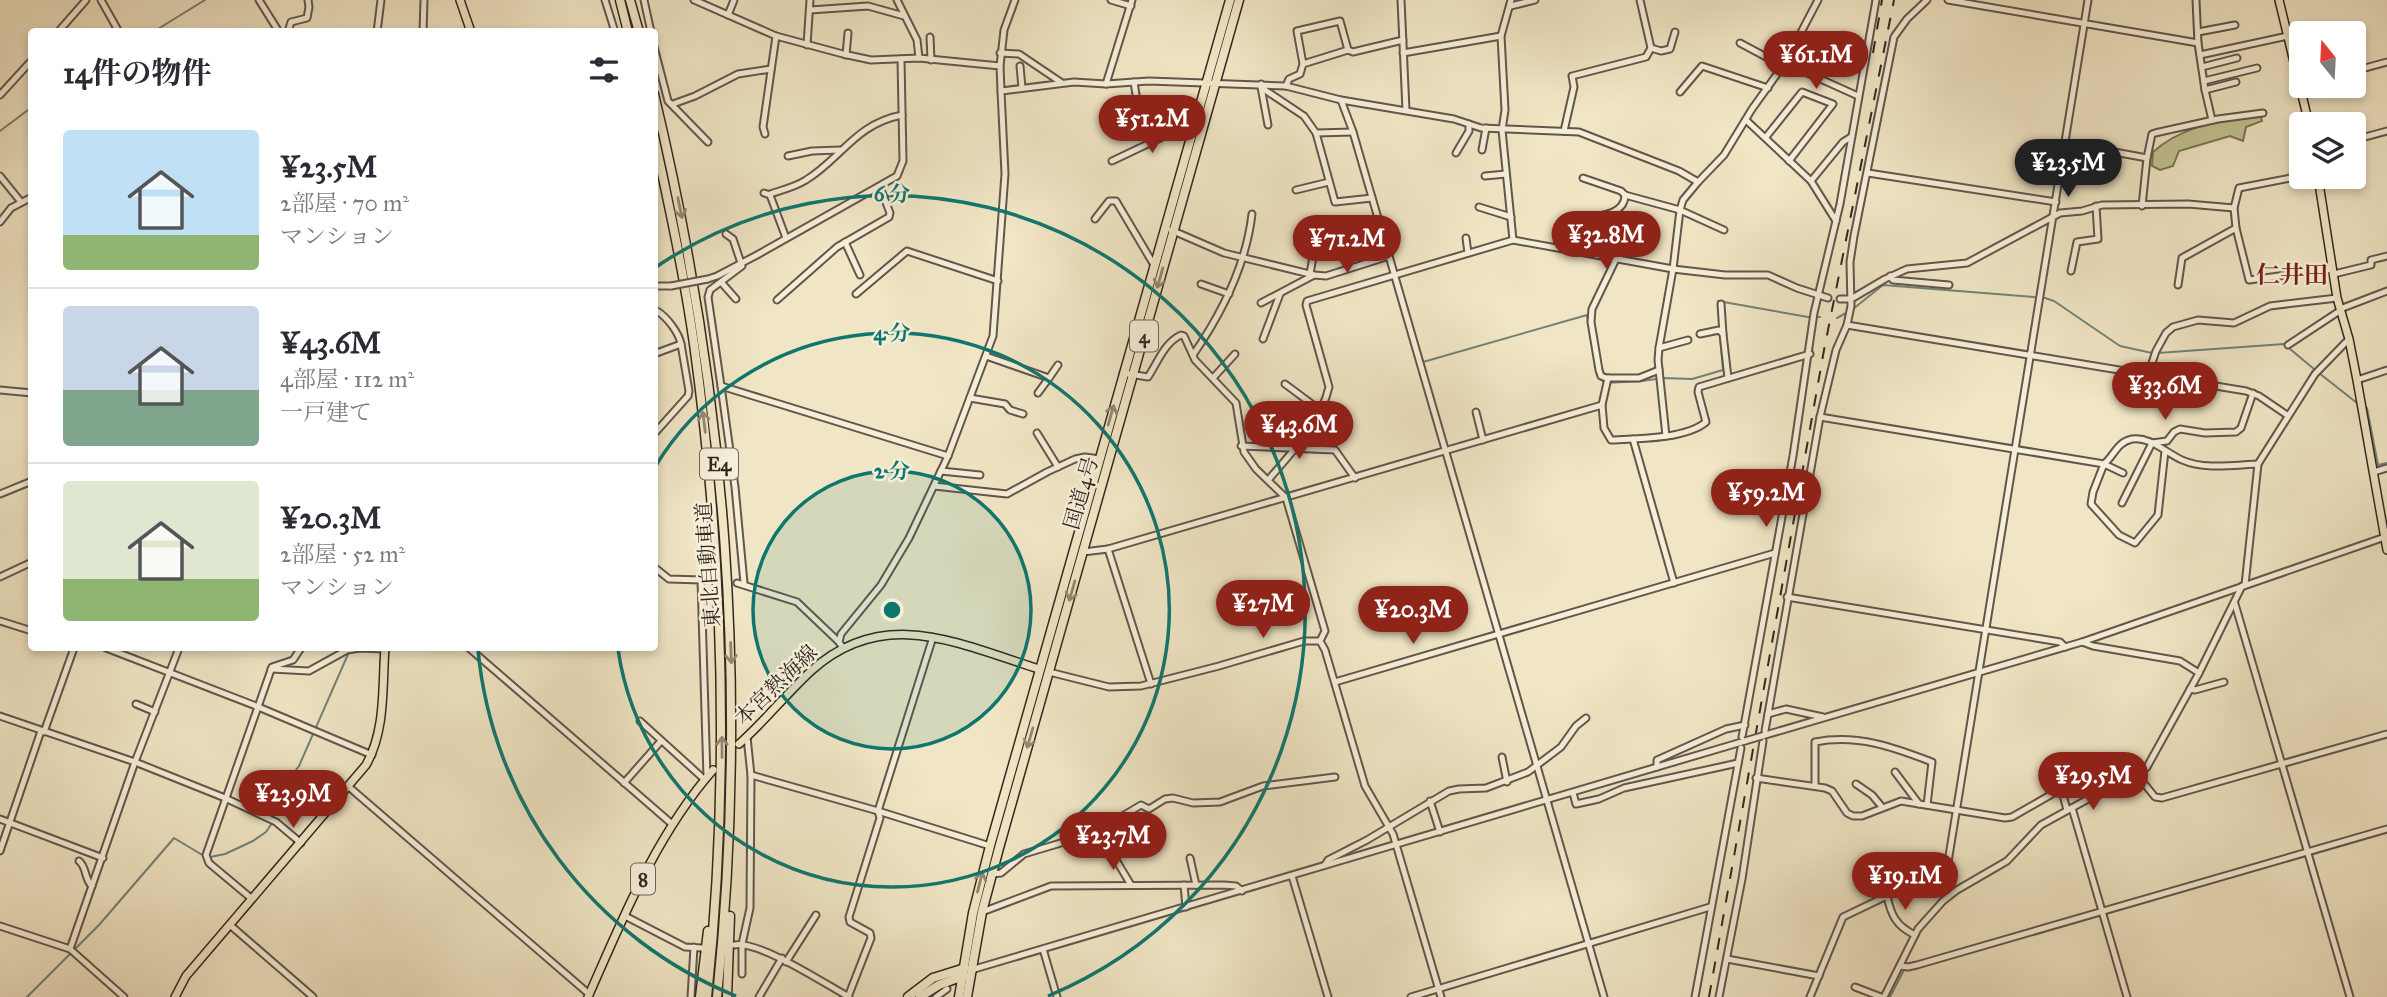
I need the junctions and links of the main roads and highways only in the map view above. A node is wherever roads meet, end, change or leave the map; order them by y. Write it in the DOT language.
graph roads {
  1 [pos="460,0"];
  2 [pos="620,0"];
  3 [pos="630,0"];
  4 [pos="1230,0"];
  5 [pos="1239,0"];
  6 [pos="2279,0"];
  7 [pos="470,28"];
  8 [pos="627,28"];
  9 [pos="638,28"];
  10 [pos="2289,40"];
  11 [pos="1210,83"];
  12 [pos="658,112"];
  13 [pos="658,154"];
  14 [pos="2320,189"];
  15 [pos="1169,230"];
  16 [pos="2387,550"];
  17 [pos="385,651"];
  18 [pos="1039,670"];
  19 [pos="739,744"];
  20 [pos="713,770"];
  21 [pos="719,840"];
  22 [pos="729,840"];
  23 [pos="967,969"];
  24 [pos="962,977"];
  25 [pos="589,995"];
  26 [pos="175,997"];
  27 [pos="700,997"];
  28 [pos="707,997"];
  29 [pos="718,997"];
  30 [pos="727,997"];
  31 [pos="908,997"];
  32 [pos="920,997"];
  33 [pos="959,997"];
  34 [pos="967,997"];
  1 -- 7 [label="main road"];
  2 -- 8 [label="highway"];
  3 -- 9 [label="highway"];
  4 -- 11 [label="highway, 国道4号 / 4"];
  5 -- 11 [label="highway, 国道4号 / 4"];
  6 -- 10 [label="main road"];
  11 -- 15 [label="highway, 国道4号 / 4"];
  11 -- 15 [label="highway, 国道4号 / 4"];
  12 -- 22 [label="highway, 東北自動車道 / E4, one-way"];
  21 -- 13 [label="highway, 東北自動車道 / E4, one-way"];
  14 -- 16 [label="main road"];
  18 -- 15 [label="highway, 国道4号 / 4, one-way"];
  15 -- 23 [label="highway, 国道4号 / 4, one-way"];
  17 -- 26 [label="main road"];
  18 -- 19 [label="main road, 本宮熱海線"];
  23 -- 18 [label="highway, 国道4号 / 4, one-way"];
  20 -- 25 [label="main road, 8"];
  21 -- 27 [label="highway"];
  21 -- 28 [label="highway, 東北自動車道 / E4"];
  22 -- 29 [label="highway, 東北自動車道 / E4"];
  22 -- 30 [label="highway"];
  23 -- 24 [label="highway, 国道4号 / 4"];
  23 -- 31 [label="highway"];
  23 -- 34 [label="highway, 国道4号 / 4"];
  24 -- 32 [label="highway"];
  24 -- 33 [label="highway, 国道4号 / 4"];
}
